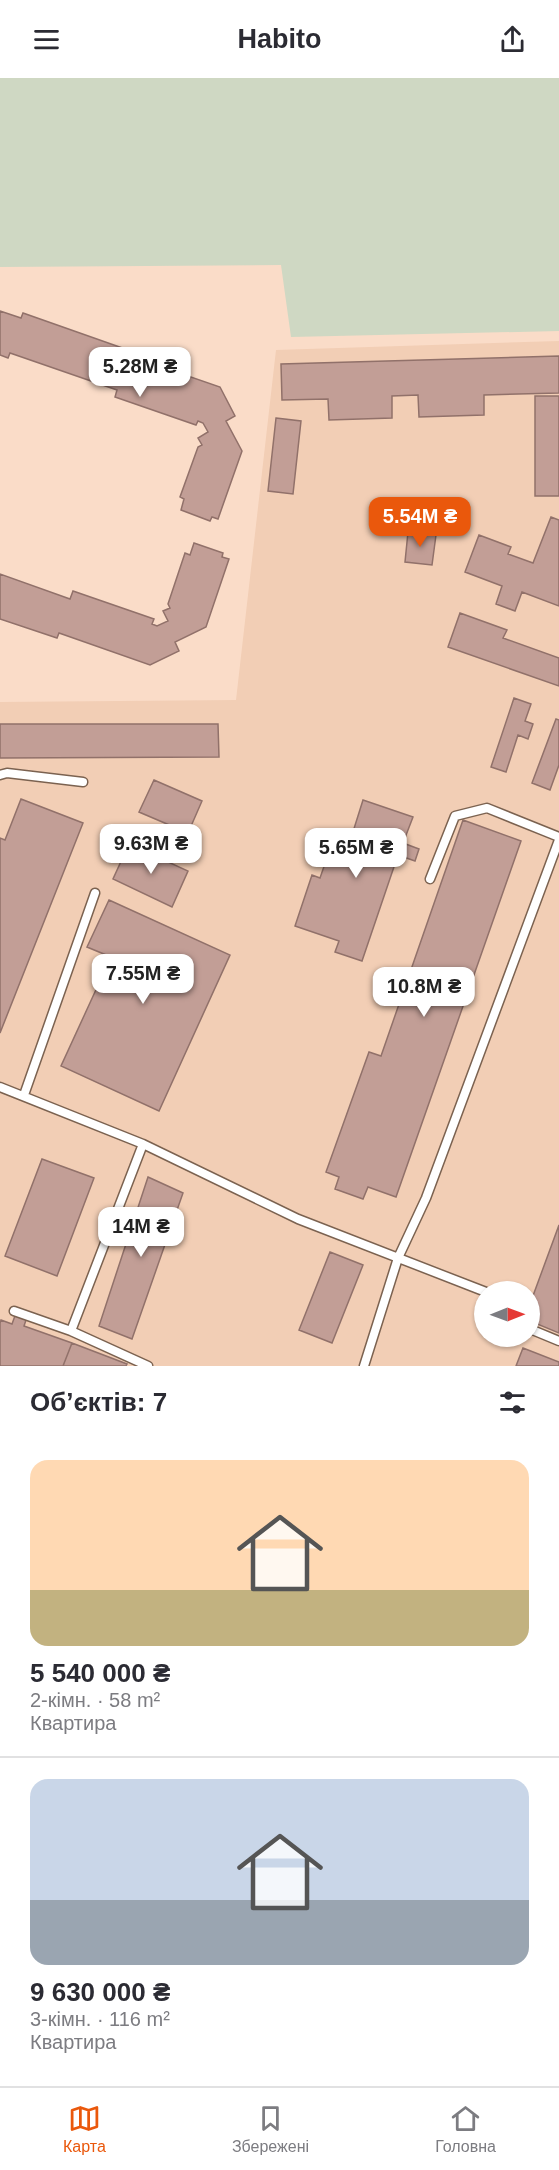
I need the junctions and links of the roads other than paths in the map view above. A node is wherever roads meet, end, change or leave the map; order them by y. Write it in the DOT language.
graph roads {
  1 [pos="0,775"];
  2 [pos="83,782"];
  3 [pos="559,838"];
  4 [pos="430,879"];
  5 [pos="95,893"];
  6 [pos="0,1087"];
  7 [pos="24,1095"];
  8 [pos="143,1144"];
  9 [pos="398,1258"];
  10 [pos="474,1287"];
  11 [pos="14,1311"];
  12 [pos="72,1331"];
  13 [pos="540,1333"];
  14 [pos="559,1341"];
  15 [pos="147,1366"];
  16 [pos="364,1366"];
  1 -- 2 [label="lane"];
  3 -- 4 [label="lane"];
  3 -- 9 [label="lane"];
  5 -- 7 [label="lane"];
  6 -- 7 [label="lane"];
  7 -- 8 [label="lane"];
  8 -- 9 [label="lane"];
  8 -- 12 [label="lane"];
  9 -- 10 [label="lane"];
  9 -- 16 [label="lane"];
  11 -- 12 [label="lane"];
  12 -- 15 [label="lane"];
  13 -- 14 [label="lane"];
}
